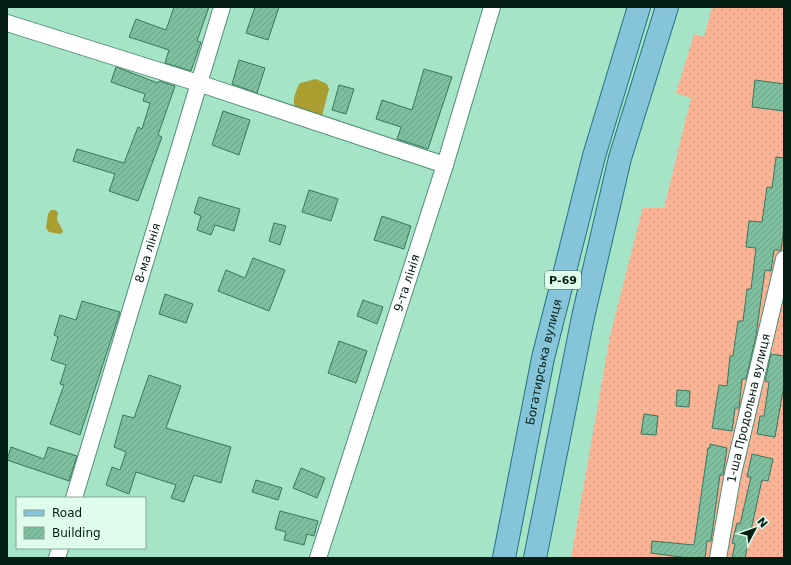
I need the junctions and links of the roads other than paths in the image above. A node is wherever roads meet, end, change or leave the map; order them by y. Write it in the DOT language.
graph roads {
  1 [pos="222,7"];
  2 [pos="492,7"];
  3 [pos="639,7"];
  4 [pos="667,7"];
  5 [pos="7,23"];
  6 [pos="198,83"];
  7 [pos="445,165"];
  8 [pos="784,259"];
  9 [pos="74,497"];
  10 [pos="318,558"];
  11 [pos="504,558"];
  12 [pos="535,558"];
  13 [pos="718,558"];
  1 -- 6 [label="street, 8-ма лінія"];
  2 -- 7 [label="street, 9-та лінія"];
  3 -- 11 [label="main road, Богатирська вулиця / Р-69"];
  4 -- 12 [label="main road, Р-69"];
  5 -- 6 [label="street"];
  6 -- 7 [label="street"];
  6 -- 9 [label="street, 8-ма лінія"];
  7 -- 10 [label="street, 9-та лінія"];
  8 -- 13 [label="street, 1-ша Продольна вулиця"];
}
